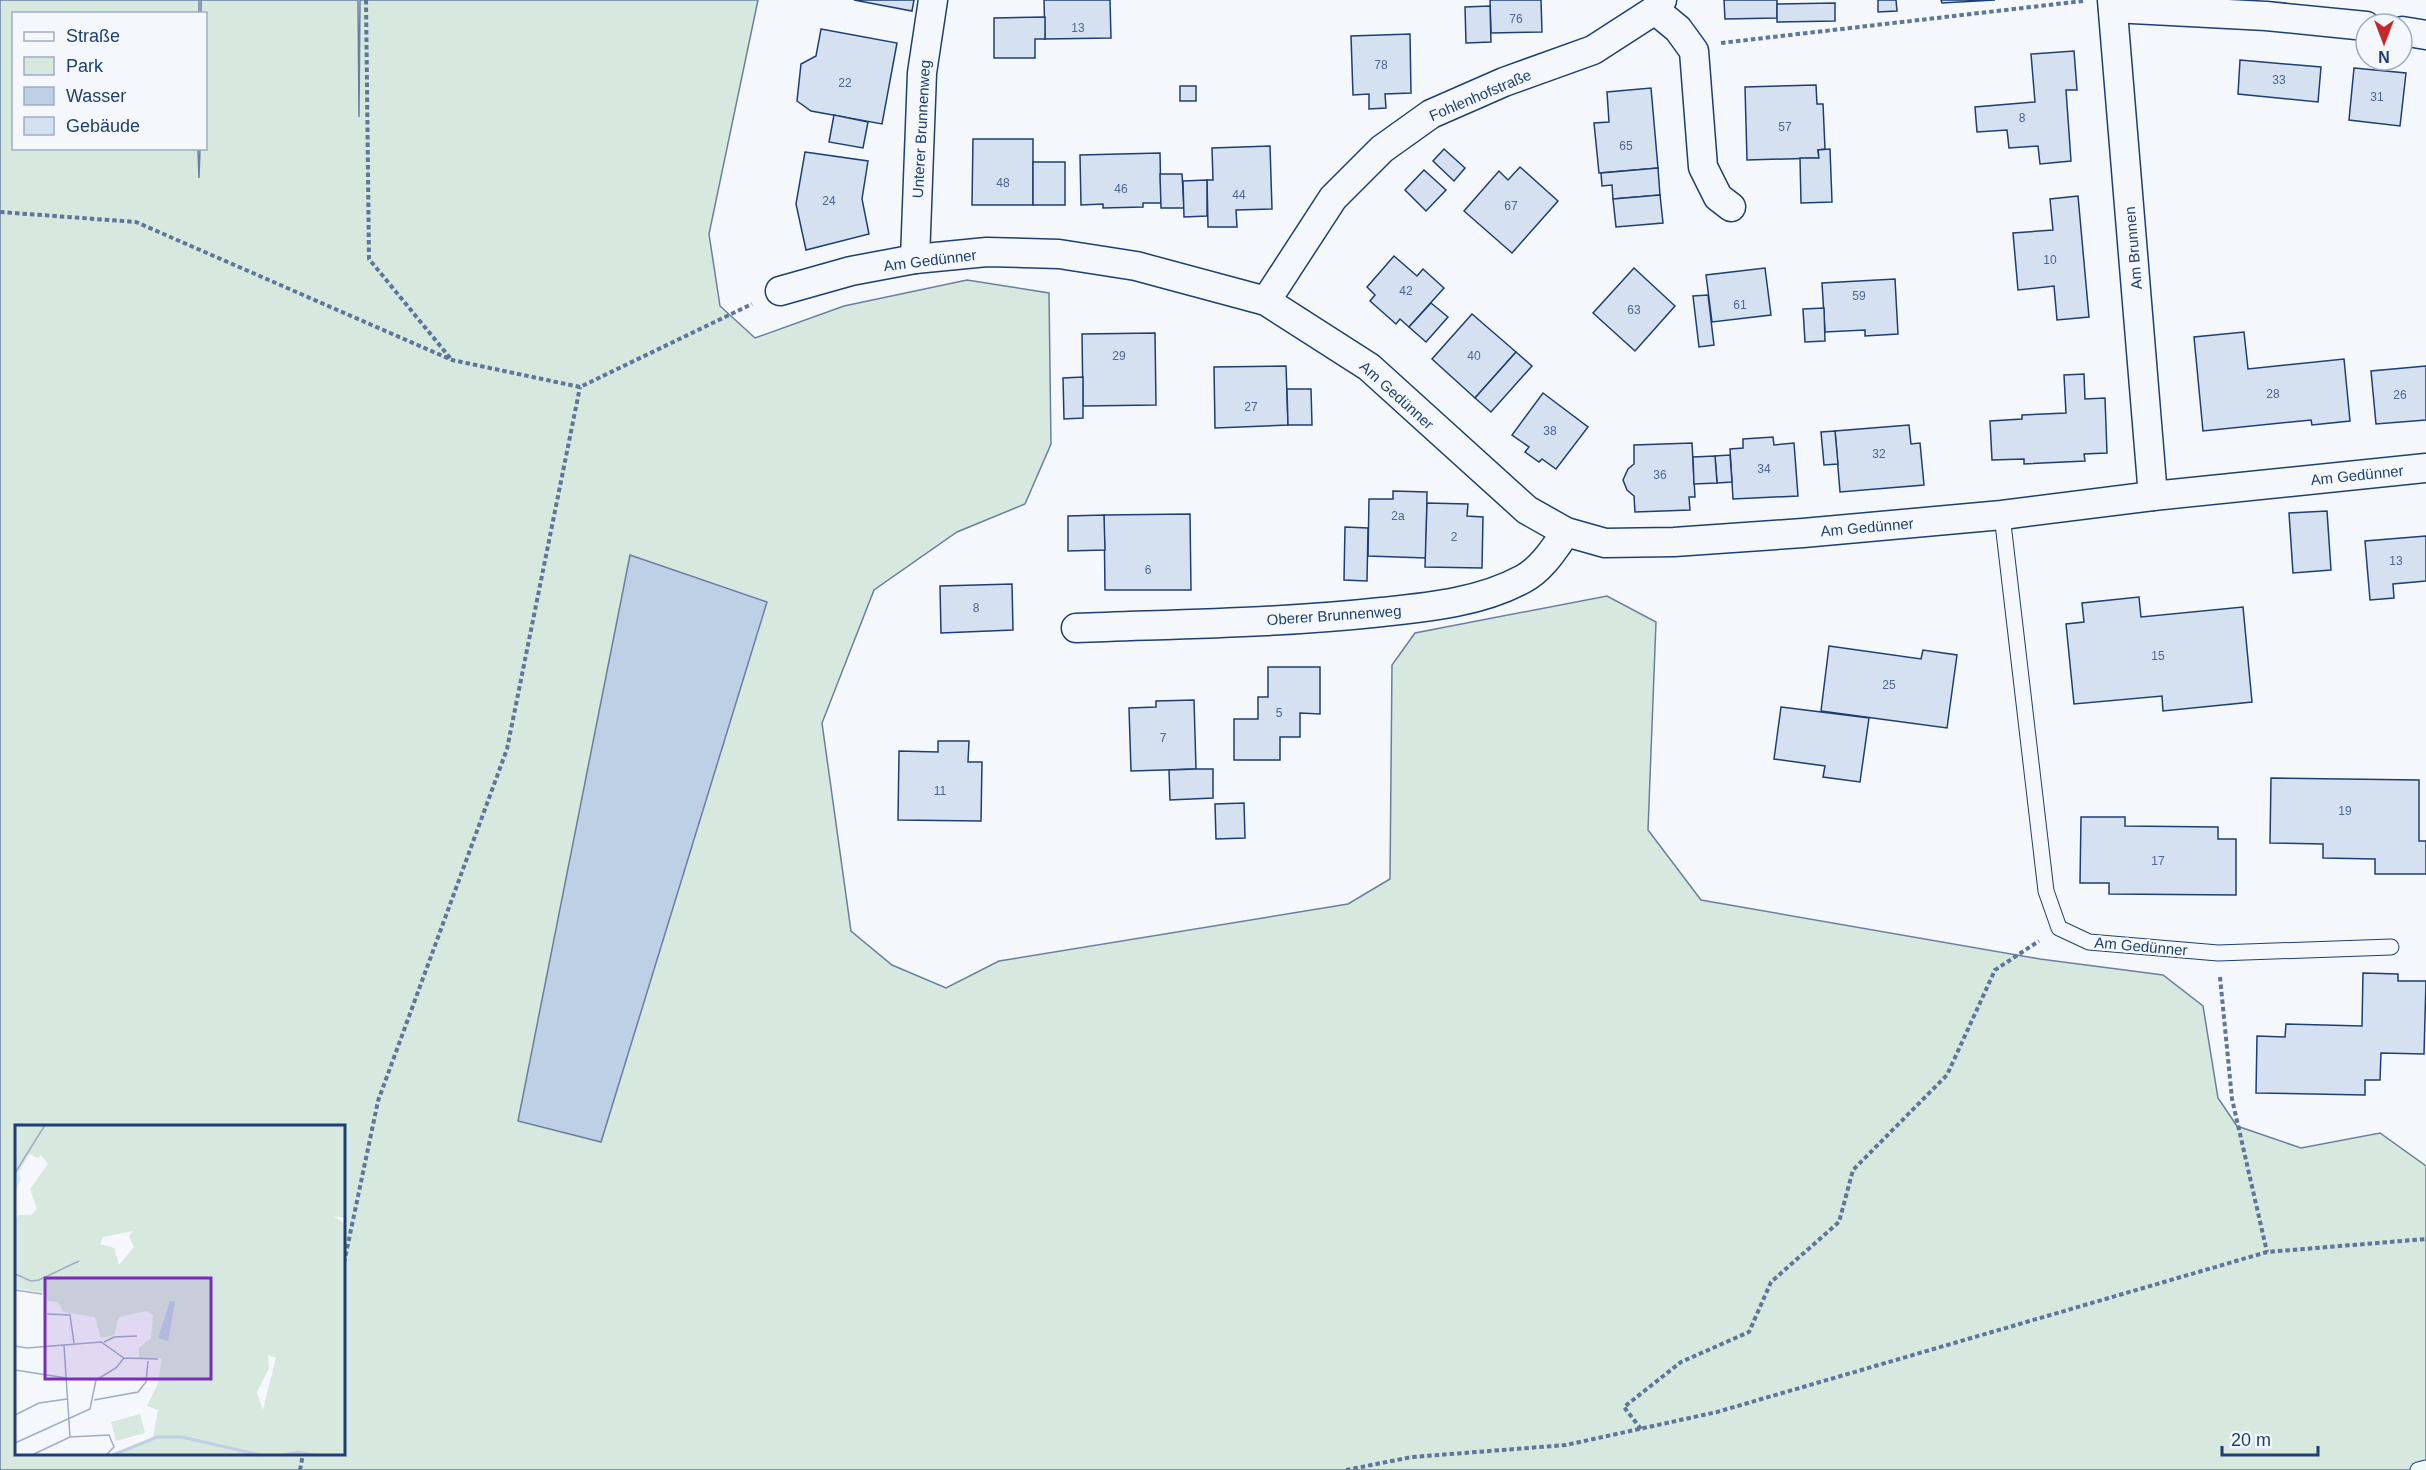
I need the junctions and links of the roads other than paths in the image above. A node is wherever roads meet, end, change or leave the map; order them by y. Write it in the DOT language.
graph roads {
  1 [pos="933,0"];
  2 [pos="2106,3"];
  3 [pos="1659,5"];
  4 [pos="2354,25"];
  5 [pos="1731,207"];
  6 [pos="915,259"];
  7 [pos="780,291"];
  8 [pos="1266,301"];
  9 [pos="2426,468"];
  10 [pos="2153,496"];
  11 [pos="2001,515"];
  12 [pos="1566,532"];
  13 [pos="1076,628"];
  14 [pos="2391,947"];
  15 [pos="2426,1468"];
  16 [pos="2418,1470"];
  1 -- 6 [label="street, Unterer Brunnenweg"];
  2 -- 4 [label="street"];
  2 -- 10 [label="street, Am Brunnen"];
  3 -- 5 [label="street, Fohlenhofstraße"];
  3 -- 8 [label="street, Fohlenhofstraße"];
  6 -- 7 [label="street, Am Gedünner"];
  6 -- 8 [label="street, Am Gedünner"];
  8 -- 12 [label="street, Am Gedünner"];
  9 -- 10 [label="street, Am Gedünner"];
  10 -- 11 [label="street, Am Gedünner"];
  11 -- 12 [label="street, Am Gedünner"];
  11 -- 14 [label="lane, Am Gedünner"];
  12 -- 13 [label="street, Oberer Brunnenweg"];
  15 -- 16 [label="lane"];
}
